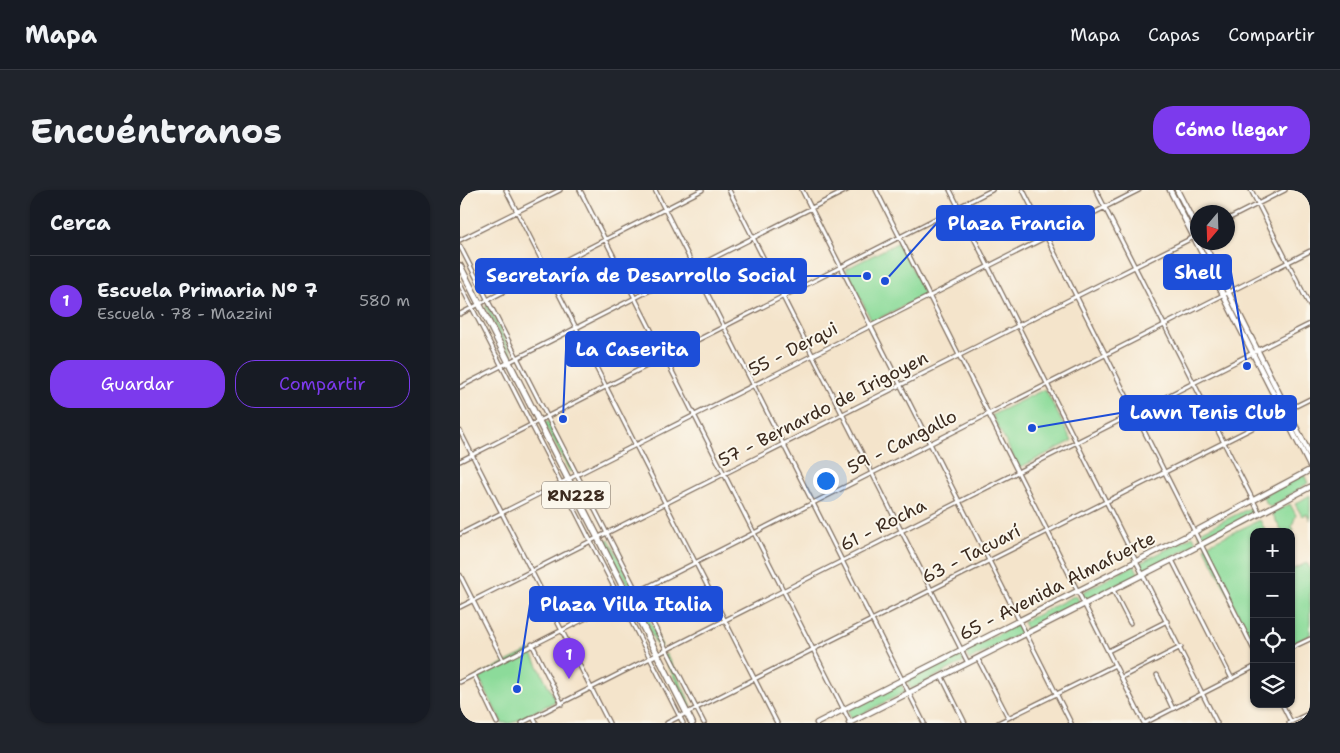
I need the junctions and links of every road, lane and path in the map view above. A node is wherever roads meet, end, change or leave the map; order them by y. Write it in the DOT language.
graph roads {
  1 [pos="506,190"];
  2 [pos="560,190"];
  3 [pos="580,190"];
  4 [pos="655,190"];
  5 [pos="702,190"];
  6 [pos="729,190"];
  7 [pos="802,190"];
  8 [pos="847,190"];
  9 [pos="876,190"];
  10 [pos="950,190"];
  11 [pos="992,190"];
  12 [pos="1023,190"];
  13 [pos="1096,190"];
  14 [pos="1139,190"];
  15 [pos="1170,190"];
  16 [pos="1177,190"];
  17 [pos="1251,190"];
  18 [pos="1285,190"];
  19 [pos="1258,204"];
  20 [pos="958,206"];
  21 [pos="1105,207"];
  22 [pos="664,208"];
  23 [pos="811,208"];
  24 [pos="517,212"];
  25 [pos="1190,215"];
  26 [pos="1235,216"];
  27 [pos="1190,225"];
  28 [pos="1046,236"];
  29 [pos="753,237"];
  30 [pos="899,237"];
  31 [pos="1190,239"];
  32 [pos="460,240"];
  33 [pos="606,240"];
  34 [pos="460,246"];
  35 [pos="1203,250"];
  36 [pos="1207,250"];
  37 [pos="1310,251"];
  38 [pos="1288,262"];
  39 [pos="460,266"];
  40 [pos="841,266"];
  41 [pos="988,266"];
  42 [pos="1135,266"];
  43 [pos="694,268"];
  44 [pos="547,269"];
  45 [pos="460,284"];
  46 [pos="1226,293"];
  47 [pos="782,296"];
  48 [pos="929,296"];
  49 [pos="1075,296"];
  50 [pos="635,298"];
  51 [pos="488,300"];
  52 [pos="479,304"];
  53 [pos="1310,306"];
  54 [pos="472,308"];
  55 [pos="460,314"];
  56 [pos="1164,324"];
  57 [pos="1310,324"];
  58 [pos="871,325"];
  59 [pos="724,326"];
  60 [pos="1017,326"];
  61 [pos="577,328"];
  62 [pos="1255,352"];
  63 [pos="812,354"];
  64 [pos="1105,355"];
  65 [pos="958,356"];
  66 [pos="518,357"];
  67 [pos="665,357"];
  68 [pos="509,362"];
  69 [pos="501,366"];
  70 [pos="754,384"];
  71 [pos="1046,384"];
  72 [pos="1193,384"];
  73 [pos="899,385"];
  74 [pos="460,387"];
  75 [pos="607,387"];
  76 [pos="1310,399"];
  77 [pos="1285,412"];
  78 [pos="987,414"];
  79 [pos="1135,414"];
  80 [pos="695,415"];
  81 [pos="842,415"];
  82 [pos="547,416"];
  83 [pos="539,421"];
  84 [pos="532,425"];
  85 [pos="460,430"];
  86 [pos="1223,442"];
  87 [pos="929,443"];
  88 [pos="1076,443"];
  89 [pos="636,445"];
  90 [pos="783,445"];
  91 [pos="472,454"];
  92 [pos="1310,455"];
  93 [pos="460,460"];
  94 [pos="1309,468"];
  95 [pos="870,473"];
  96 [pos="1017,473"];
  97 [pos="1165,473"];
  98 [pos="578,474"];
  99 [pos="725,474"];
  100 [pos="1310,478"];
  101 [pos="568,479"];
  102 [pos="561,483"];
  103 [pos="1310,487"];
  104 [pos="1252,500"];
  105 [pos="959,501"];
  106 [pos="1105,501"];
  107 [pos="812,503"];
  108 [pos="666,504"];
  109 [pos="1259,512"];
  110 [pos="502,513"];
  111 [pos="1047,531"];
  112 [pos="754,532"];
  113 [pos="900,532"];
  114 [pos="1194,532"];
  115 [pos="460,534"];
  116 [pos="608,534"];
  117 [pos="599,539"];
  118 [pos="592,542"];
  119 [pos="1201,545"];
  120 [pos="1172,560"];
  121 [pos="842,561"];
  122 [pos="988,561"];
  123 [pos="1136,561"];
  124 [pos="695,562"];
  125 [pos="532,571"];
  126 [pos="460,575"];
  127 [pos="1142,575"];
  128 [pos="930,590"];
  129 [pos="1113,590"];
  130 [pos="783,591"];
  131 [pos="1077,591"];
  132 [pos="638,592"];
  133 [pos="628,596"];
  134 [pos="621,600"];
  135 [pos="473,601"];
  136 [pos="1084,604"];
  137 [pos="460,608"];
  138 [pos="724,620"];
  139 [pos="871,620"];
  140 [pos="1019,620"];
  141 [pos="1168,621"];
  142 [pos="1130,624"];
  143 [pos="562,630"];
  144 [pos="1026,634"];
  145 [pos="1310,639"];
  146 [pos="1250,642"];
  147 [pos="532,644"];
  148 [pos="1295,646"];
  149 [pos="1181,647"];
  150 [pos="814,649"];
  151 [pos="666,650"];
  152 [pos="960,650"];
  153 [pos="1108,651"];
  154 [pos="658,654"];
  155 [pos="649,658"];
  156 [pos="978,659"];
  157 [pos="503,660"];
  158 [pos="968,664"];
  159 [pos="1115,664"];
  160 [pos="1250,669"];
  161 [pos="474,675"];
  162 [pos="1157,675"];
  163 [pos="942,677"];
  164 [pos="1122,678"];
  165 [pos="1232,678"];
  166 [pos="755,679"];
  167 [pos="902,680"];
  168 [pos="460,682"];
  169 [pos="591,688"];
  170 [pos="910,693"];
  171 [pos="1056,694"];
  172 [pos="1204,694"];
  173 [pos="562,704"];
  174 [pos="696,708"];
  175 [pos="1284,708"];
  176 [pos="844,709"];
  177 [pos="1173,709"];
  178 [pos="687,713"];
  179 [pos="1310,713"];
  180 [pos="680,716"];
  181 [pos="533,717"];
  182 [pos="1008,717"];
  183 [pos="497,723"];
  184 [pos="522,723"];
  185 [pos="536,723"];
  186 [pos="609,723"];
  187 [pos="667,723"];
  188 [pos="683,723"];
  189 [pos="692,723"];
  190 [pos="704,723"];
  191 [pos="777,723"];
  192 [pos="816,723"];
  193 [pos="850,723"];
  194 [pos="924,723"];
  195 [pos="965,723"];
  196 [pos="998,723"];
  197 [pos="1071,723"];
  198 [pos="1144,723"];
  199 [pos="1218,723"];
  200 [pos="1290,723"];
  1 -- 24 [label="street"];
  2 -- 24 [label="street"];
  3 -- 33 [label="street"];
  4 -- 22 [label="street"];
  5 -- 22 [label="street"];
  6 -- 29 [label="street"];
  7 -- 23 [label="street"];
  8 -- 23 [label="street"];
  9 -- 30 [label="street"];
  10 -- 20 [label="street"];
  11 -- 20 [label="street"];
  12 -- 28 [label="street"];
  13 -- 21 [label="street"];
  14 -- 21 [label="street, 55 - Derqui"];
  15 -- 27 [label="main road"];
  16 -- 25 [label="main road"];
  17 -- 19 [label="street"];
  18 -- 19 [label="street"];
  19 -- 26 [label="street"];
  19 -- 38 [label="street"];
  20 -- 30 [label="street"];
  20 -- 41 [label="street"];
  21 -- 28 [label="street, 55 - Derqui"];
  21 -- 42 [label="street"];
  22 -- 33 [label="street"];
  22 -- 43 [label="street"];
  23 -- 29 [label="street"];
  23 -- 40 [label="street"];
  24 -- 32 [label="street"];
  24 -- 44 [label="street"];
  28 -- 41 [label="street, 55 - Derqui"];
  28 -- 49 [label="street"];
  29 -- 43 [label="street"];
  29 -- 47 [label="street"];
  30 -- 40 [label="street"];
  30 -- 48 [label="street"];
  31 -- 42 [label="street, 57 - Bernardo de Irigoyen"];
  33 -- 44 [label="street"];
  33 -- 50 [label="street"];
  34 -- 51 [label="street"];
  35 -- 46 [label="main road"];
  36 -- 46 [label="main road"];
  37 -- 38 [label="street, 59 - Cangallo"];
  38 -- 46 [label="street, 59 - Cangallo"];
  38 -- 53 [label="street"];
  39 -- 52 [label="highway, RN228"];
  40 -- 47 [label="street"];
  40 -- 58 [label="street"];
  41 -- 48 [label="street, 55 - Derqui"];
  41 -- 60 [label="street"];
  42 -- 49 [label="street, 57 - Bernardo de Irigoyen"];
  42 -- 56 [label="street"];
  43 -- 50 [label="street"];
  43 -- 59 [label="street"];
  44 -- 51 [label="street"];
  44 -- 61 [label="street"];
  45 -- 54 [label="street"];
  46 -- 56 [label="street, 59 - Cangallo"];
  46 -- 62 [label="main road"];
  47 -- 59 [label="street"];
  47 -- 63 [label="street"];
  48 -- 58 [label="street, 55 - Derqui"];
  48 -- 65 [label="street"];
  49 -- 60 [label="street, 57 - Bernardo de Irigoyen"];
  49 -- 64 [label="street"];
  50 -- 61 [label="street"];
  50 -- 67 [label="street"];
  51 -- 52 [label="street"];
  51 -- 66 [label="street"];
  52 -- 54 [label="street"];
  52 -- 68 [label="highway, RN228"];
  54 -- 55 [label="street"];
  54 -- 69 [label="street"];
  56 -- 64 [label="street, 59 - Cangallo"];
  56 -- 72 [label="street"];
  57 -- 62 [label="street, 61 - Rocha"];
  58 -- 63 [label="street, 55 - Derqui"];
  58 -- 73 [label="street"];
  59 -- 67 [label="street"];
  59 -- 70 [label="street"];
  60 -- 65 [label="street, 57 - Bernardo de Irigoyen"];
  60 -- 71 [label="street"];
  61 -- 66 [label="street"];
  61 -- 75 [label="street"];
  62 -- 72 [label="street, 61 - Rocha"];
  62 -- 77 [label="main road"];
  63 -- 70 [label="street, 55 - Derqui"];
  63 -- 81 [label="street"];
  64 -- 71 [label="street, 59 - Cangallo"];
  64 -- 79 [label="street"];
  65 -- 73 [label="street, 57 - Bernardo de Irigoyen"];
  65 -- 78 [label="street"];
  66 -- 68 [label="street"];
  66 -- 82 [label="street"];
  67 -- 75 [label="street"];
  67 -- 80 [label="street"];
  68 -- 69 [label="street"];
  68 -- 83 [label="highway, RN228"];
  69 -- 74 [label="street"];
  69 -- 84 [label="street"];
  70 -- 80 [label="street, 55 - Derqui"];
  70 -- 90 [label="street"];
  71 -- 78 [label="street, 59 - Cangallo"];
  71 -- 88 [label="street"];
  72 -- 79 [label="street, 61 - Rocha"];
  72 -- 86 [label="street"];
  73 -- 81 [label="street, 57 - Bernardo de Irigoyen"];
  73 -- 87 [label="street"];
  75 -- 82 [label="street"];
  75 -- 89 [label="street"];
  76 -- 77 [label="street, 63 - Tacuarí"];
  77 -- 86 [label="street, 63 - Tacuarí"];
  77 -- 92 [label="main road"];
  77 -- 94 [label="main road"];
  78 -- 87 [label="street, 59 - Cangallo"];
  78 -- 96 [label="street"];
  79 -- 88 [label="street, 61 - Rocha"];
  79 -- 97 [label="street"];
  80 -- 89 [label="street, 55 - Derqui"];
  80 -- 99 [label="street"];
  81 -- 90 [label="street, 57 - Bernardo de Irigoyen"];
  81 -- 95 [label="street"];
  82 -- 83 [label="street"];
  82 -- 98 [label="street"];
  83 -- 84 [label="street"];
  83 -- 101 [label="highway, RN228"];
  84 -- 91 [label="street"];
  84 -- 102 [label="street"];
  85 -- 91 [label="street"];
  86 -- 97 [label="street, 63 - Tacuarí"];
  86 -- 104 [label="street"];
  87 -- 95 [label="street, 59 - Cangallo"];
  87 -- 105 [label="street"];
  88 -- 96 [label="street, 61 - Rocha"];
  88 -- 106 [label="street"];
  89 -- 98 [label="street, 55 - Derqui"];
  89 -- 108 [label="street"];
  90 -- 99 [label="street, 57 - Bernardo de Irigoyen"];
  90 -- 107 [label="street"];
  91 -- 93 [label="street"];
  91 -- 110 [label="street"];
  94 -- 100 [label="main road"];
  94 -- 104 [label="main road, 65 - Avenida Almafuerte"];
  95 -- 107 [label="street, 59 - Cangallo"];
  95 -- 113 [label="street"];
  96 -- 105 [label="street, 61 - Rocha"];
  96 -- 111 [label="street"];
  97 -- 106 [label="street, 63 - Tacuarí"];
  97 -- 114 [label="street"];
  98 -- 101 [label="street, 55 - Derqui"];
  98 -- 116 [label="street"];
  99 -- 108 [label="street, 57 - Bernardo de Irigoyen"];
  99 -- 112 [label="street"];
  101 -- 102 [label="street, 55 - Derqui"];
  101 -- 117 [label="highway, RN228"];
  102 -- 110 [label="street, 55 - Derqui"];
  102 -- 118 [label="street"];
  103 -- 109 [label="main road, 65 - Avenida Almafuerte"];
  104 -- 109 [label="street"];
  104 -- 114 [label="main road, 65 - Avenida Almafuerte"];
  105 -- 113 [label="street, 61 - Rocha"];
  105 -- 122 [label="street"];
  106 -- 111 [label="street, 63 - Tacuarí"];
  106 -- 123 [label="street"];
  107 -- 112 [label="street, 59 - Cangallo"];
  107 -- 121 [label="street"];
  108 -- 116 [label="street, 57 - Bernardo de Irigoyen"];
  108 -- 124 [label="street"];
  109 -- 119 [label="main road, 65 - Avenida Almafuerte"];
  110 -- 115 [label="street, 55 - Derqui"];
  110 -- 125 [label="street"];
  111 -- 122 [label="street, 63 - Tacuarí"];
  111 -- 131 [label="street"];
  112 -- 124 [label="street, 59 - Cangallo"];
  112 -- 130 [label="street"];
  113 -- 121 [label="street, 61 - Rocha"];
  113 -- 128 [label="street"];
  114 -- 119 [label="street"];
  114 -- 123 [label="main road, 65 - Avenida Almafuerte"];
  116 -- 117 [label="street, 57 - Bernardo de Irigoyen"];
  116 -- 132 [label="street"];
  117 -- 118 [label="street, 57 - Bernardo de Irigoyen"];
  117 -- 133 [label="highway, RN228"];
  118 -- 125 [label="street, 57 - Bernardo de Irigoyen"];
  118 -- 134 [label="street"];
  119 -- 120 [label="main road, 65 - Avenida Almafuerte"];
  119 -- 146 [label="street"];
  120 -- 127 [label="main road, 65 - Avenida Almafuerte"];
  120 -- 165 [label="street"];
  121 -- 130 [label="street, 61 - Rocha"];
  121 -- 139 [label="street"];
  122 -- 128 [label="street, 63 - Tacuarí"];
  122 -- 140 [label="street"];
  123 -- 127 [label="street"];
  123 -- 131 [label="main road, 65 - Avenida Almafuerte"];
  124 -- 132 [label="street, 59 - Cangallo"];
  124 -- 138 [label="street"];
  125 -- 135 [label="street, 57 - Bernardo de Irigoyen"];
  125 -- 143 [label="street"];
  126 -- 135 [label="street"];
  127 -- 129 [label="main road, 65 - Avenida Almafuerte"];
  127 -- 141 [label="street"];
  128 -- 139 [label="street, 63 - Tacuarí"];
  128 -- 152 [label="street"];
  129 -- 136 [label="main road, 65 - Avenida Almafuerte"];
  129 -- 142 [label="street"];
  130 -- 138 [label="street, 61 - Rocha"];
  130 -- 150 [label="street"];
  131 -- 136 [label="street"];
  131 -- 140 [label="main road, 65 - Avenida Almafuerte"];
  132 -- 133 [label="street, 59 - Cangallo"];
  132 -- 151 [label="street"];
  133 -- 134 [label="street, 59 - Cangallo"];
  133 -- 154 [label="highway, RN228"];
  134 -- 143 [label="street, 59 - Cangallo"];
  134 -- 155 [label="street"];
  135 -- 137 [label="street, 57 - Bernardo de Irigoyen"];
  135 -- 157 [label="street"];
  136 -- 144 [label="main road, 65 - Avenida Almafuerte"];
  136 -- 153 [label="street"];
  138 -- 151 [label="street, 61 - Rocha"];
  138 -- 166 [label="street"];
  139 -- 150 [label="street, 63 - Tacuarí"];
  139 -- 167 [label="street"];
  140 -- 144 [label="street"];
  140 -- 152 [label="main road, 65 - Avenida Almafuerte"];
  141 -- 149 [label="street"];
  141 -- 153 [label="street"];
  143 -- 147 [label="street, 59 - Cangallo"];
  143 -- 169 [label="street"];
  144 -- 156 [label="main road, 65 - Avenida Almafuerte"];
  144 -- 171 [label="street"];
  145 -- 148 [label="street"];
  147 -- 157 [label="street, 59 - Cangallo"];
  147 -- 173 [label="street"];
  149 -- 164 [label="street"];
  149 -- 172 [label="street"];
  150 -- 166 [label="street, 63 - Tacuarí"];
  150 -- 176 [label="street"];
  151 -- 154 [label="street, 61 - Rocha"];
  151 -- 174 [label="street"];
  152 -- 158 [label="street"];
  152 -- 167 [label="main road, 65 - Avenida Almafuerte"];
  153 -- 159 [label="street"];
  154 -- 155 [label="street, 61 - Rocha"];
  154 -- 178 [label="highway, RN228"];
  155 -- 169 [label="street, 61 - Rocha"];
  155 -- 180 [label="street"];
  156 -- 158 [label="main road, 65 - Avenida Almafuerte"];
  156 -- 182 [label="street"];
  157 -- 161 [label="street, 59 - Cangallo"];
  158 -- 163 [label="main road, 65 - Avenida Almafuerte"];
  159 -- 164 [label="street"];
  159 -- 171 [label="street"];
  160 -- 165 [label="street"];
  161 -- 168 [label="street, 59 - Cangallo"];
  161 -- 183 [label="street"];
  162 -- 177 [label="street"];
  163 -- 170 [label="main road, 65 - Avenida Almafuerte"];
  163 -- 195 [label="street"];
  164 -- 198 [label="street"];
  165 -- 172 [label="street"];
  166 -- 174 [label="street, 63 - Tacuarí"];
  166 -- 191 [label="street"];
  167 -- 170 [label="street"];
  167 -- 176 [label="main road, 65 - Avenida Almafuerte"];
  169 -- 173 [label="street, 61 - Rocha"];
  169 -- 186 [label="street"];
  170 -- 193 [label="main road, 65 - Avenida Almafuerte"];
  170 -- 194 [label="street"];
  171 -- 182 [label="street"];
  171 -- 197 [label="street"];
  172 -- 177 [label="street"];
  172 -- 199 [label="street"];
  173 -- 181 [label="street, 61 - Rocha"];
  174 -- 178 [label="street, 63 - Tacuarí"];
  174 -- 190 [label="street"];
  175 -- 200 [label="street"];
  176 -- 192 [label="main road, 65 - Avenida Almafuerte"];
  176 -- 193 [label="street"];
  177 -- 198 [label="street"];
  178 -- 180 [label="street, 63 - Tacuarí"];
  178 -- 189 [label="highway, RN228"];
  179 -- 200 [label="street"];
  180 -- 187 [label="street, 63 - Tacuarí"];
  180 -- 188 [label="street"];
  181 -- 184 [label="street, 61 - Rocha"];
  181 -- 185 [label="street"];
  182 -- 196 [label="street"];
}
